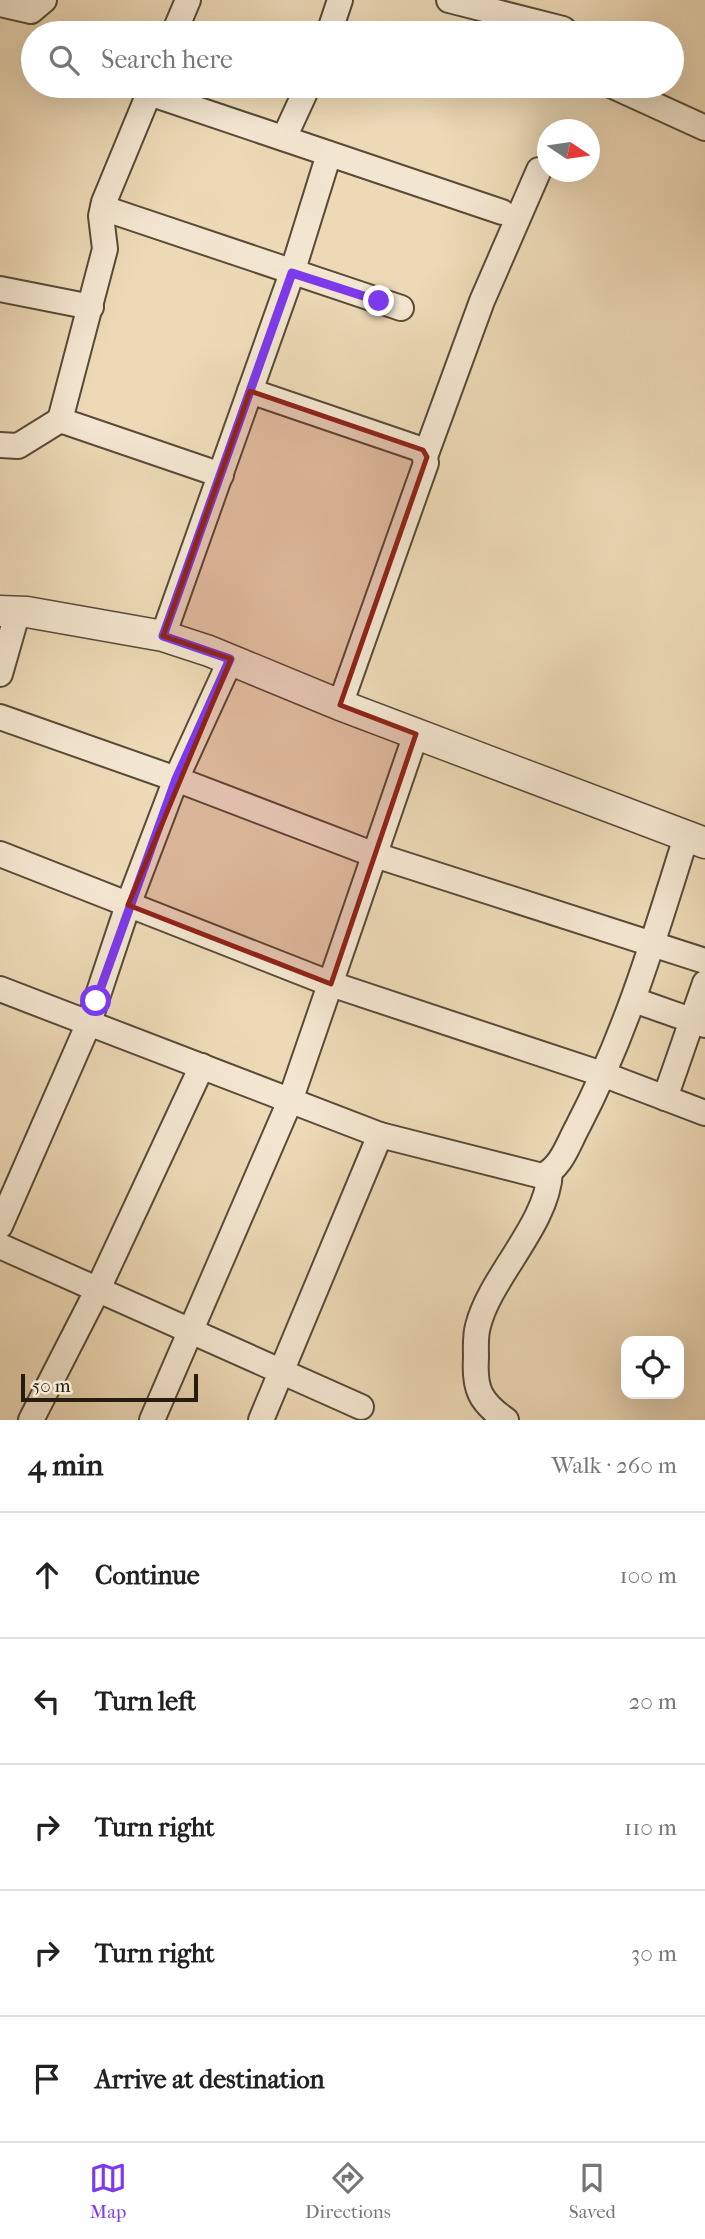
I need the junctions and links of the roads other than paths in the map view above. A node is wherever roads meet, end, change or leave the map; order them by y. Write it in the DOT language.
graph roads {
  1 [pos="44,0"];
  2 [pos="188,0"];
  3 [pos="340,0"];
  4 [pos="449,0"];
  5 [pos="0,4"];
  6 [pos="179,21"];
  7 [pos="333,21"];
  8 [pos="532,21"];
  9 [pos="146,98"];
  10 [pos="175,98"];
  11 [pos="302,98"];
  12 [pos="639,98"];
  13 [pos="705,128"];
  14 [pos="284,138"];
  15 [pos="329,154"];
  16 [pos="537,175"];
  17 [pos="103,208"];
  18 [pos="502,212"];
  19 [pos="292,273"];
  20 [pos="0,289"];
  21 [pos="91,307"];
  22 [pos="401,308"];
  23 [pos="250,391"];
  24 [pos="60,420"];
  25 [pos="0,445"];
  26 [pos="426,454"];
  27 [pos="220,475"];
  28 [pos="9,611"];
  29 [pos="163,636"];
  30 [pos="230,659"];
  31 [pos="0,674"];
  32 [pos="340,705"];
  33 [pos="0,717"];
  34 [pos="416,734"];
  35 [pos="176,779"];
  36 [pos="695,840"];
  37 [pos="0,854"];
  38 [pos="375,855"];
  39 [pos="128,905"];
  40 [pos="652,944"];
  41 [pos="705,961"];
  42 [pos="705,983"];
  43 [pos="331,984"];
  44 [pos="0,989"];
  45 [pos="634,1000"];
  46 [pos="699,1023"];
  47 [pos="88,1025"];
  48 [pos="202,1066"];
  49 [pos="605,1074"];
  50 [pos="665,1098"];
  51 [pos="290,1101"];
  52 [pos="705,1113"];
  53 [pos="380,1135"];
  54 [pos="550,1172"];
  55 [pos="0,1226"];
  56 [pos="0,1246"];
  57 [pos="97,1291"];
  58 [pos="190,1333"];
  59 [pos="283,1374"];
  60 [pos="361,1407"];
  61 [pos="479,1411"];
  62 [pos="32,1420"];
  63 [pos="152,1420"];
  64 [pos="261,1420"];
  65 [pos="506,1420"];
  1 -- 5 [label="street"];
  2 -- 6 [label="street"];
  3 -- 7 [label="street"];
  4 -- 8 [label="street"];
  9 -- 17 [label="street"];
  10 -- 14 [label="street"];
  11 -- 14 [label="street"];
  12 -- 13 [label="street"];
  14 -- 15 [label="street"];
  15 -- 18 [label="street"];
  15 -- 19 [label="street"];
  16 -- 26 [label="street"];
  17 -- 19 [label="street"];
  17 -- 21 [label="street"];
  19 -- 22 [label="street"];
  19 -- 23 [label="street"];
  20 -- 21 [label="street"];
  21 -- 24 [label="street"];
  23 -- 26 [label="street"];
  23 -- 27 [label="street"];
  24 -- 25 [label="street"];
  24 -- 27 [label="street"];
  26 -- 32 [label="street"];
  27 -- 29 [label="street"];
  28 -- 29 [label="street"];
  28 -- 31 [label="street"];
  29 -- 30 [label="street"];
  30 -- 32 [label="street"];
  30 -- 35 [label="street"];
  32 -- 34 [label="street"];
  33 -- 35 [label="street"];
  34 -- 36 [label="street"];
  34 -- 38 [label="street"];
  35 -- 38 [label="street"];
  35 -- 39 [label="street"];
  36 -- 40 [label="street"];
  37 -- 39 [label="street"];
  38 -- 40 [label="street"];
  38 -- 43 [label="street"];
  39 -- 43 [label="street"];
  39 -- 47 [label="street"];
  40 -- 41 [label="street"];
  40 -- 45 [label="street"];
  42 -- 46 [label="street"];
  43 -- 49 [label="street"];
  43 -- 51 [label="street"];
  44 -- 47 [label="street"];
  45 -- 46 [label="street"];
  45 -- 49 [label="street"];
  46 -- 50 [label="street"];
  47 -- 48 [label="street"];
  47 -- 55 [label="street"];
  48 -- 51 [label="street"];
  48 -- 57 [label="street"];
  49 -- 50 [label="street"];
  49 -- 54 [label="street"];
  50 -- 52 [label="street"];
  51 -- 53 [label="street"];
  51 -- 58 [label="street"];
  53 -- 54 [label="street"];
  53 -- 59 [label="street"];
  54 -- 61 [label="street"];
  56 -- 57 [label="street"];
  57 -- 58 [label="street"];
  57 -- 62 [label="street"];
  58 -- 59 [label="street"];
  58 -- 63 [label="street"];
  59 -- 60 [label="street"];
  59 -- 64 [label="street"];
  61 -- 65 [label="street"];
}
